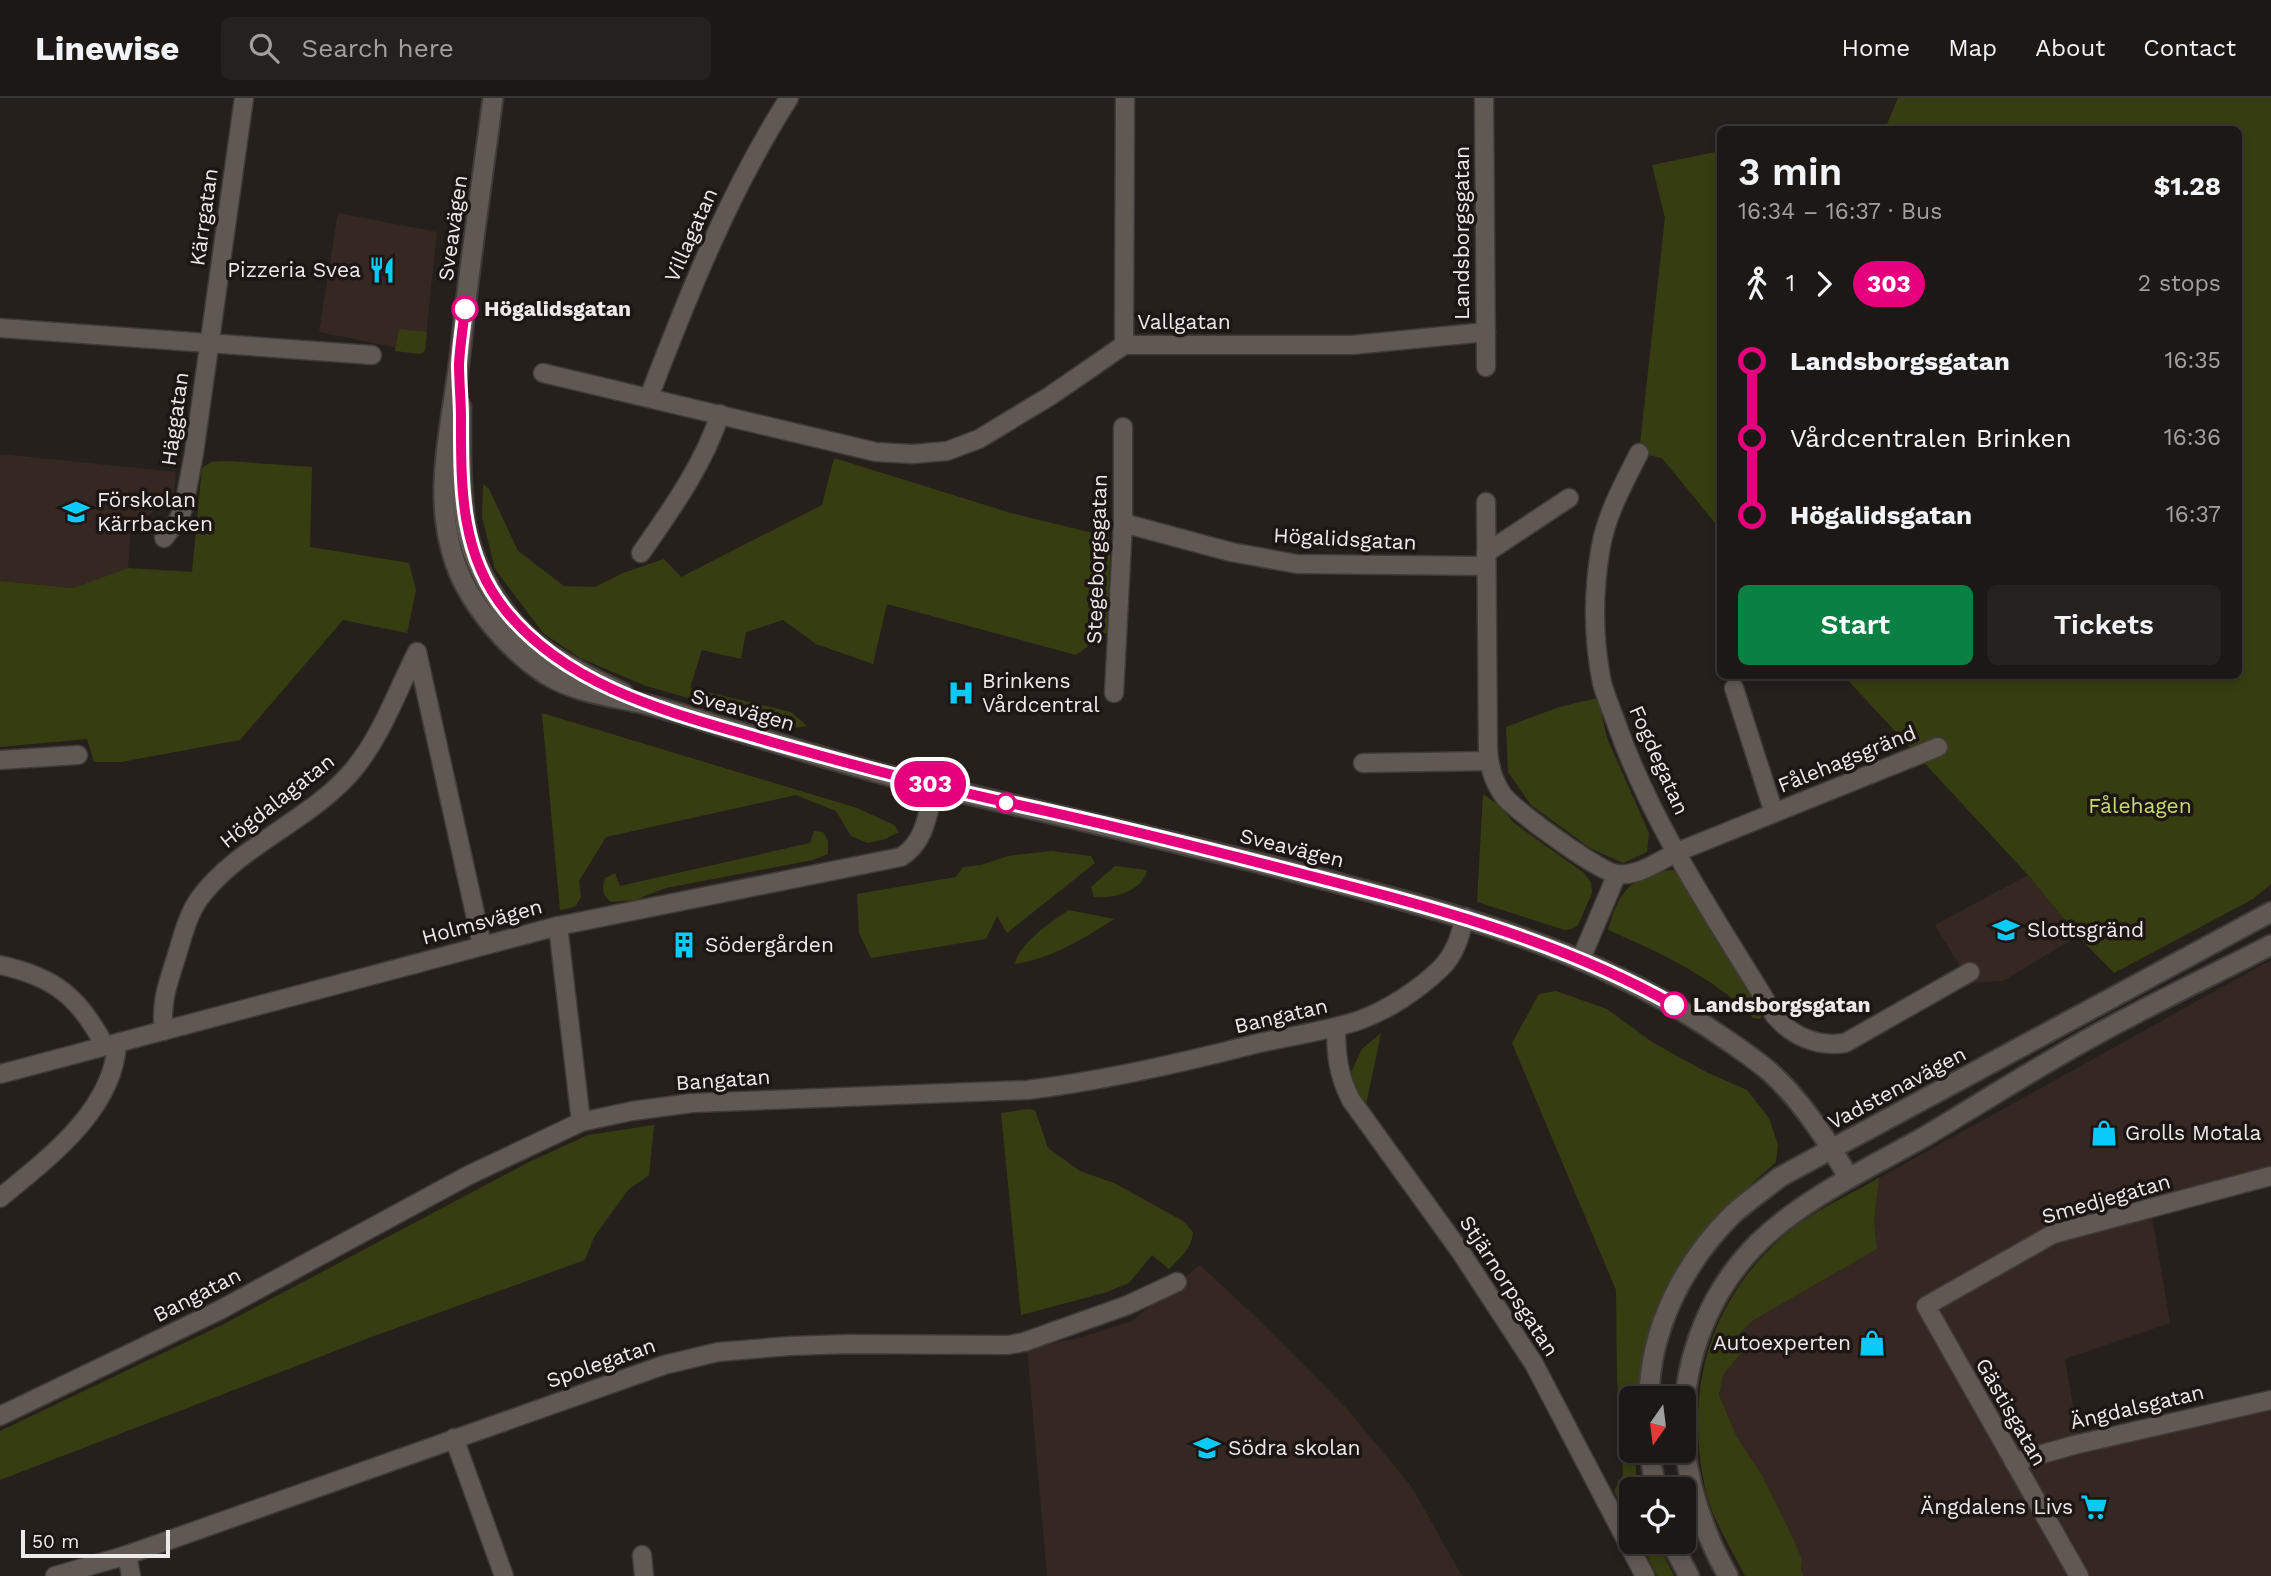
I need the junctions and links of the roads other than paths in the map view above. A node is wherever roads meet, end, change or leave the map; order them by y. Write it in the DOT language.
graph roads {
  1 [pos="244,98"];
  2 [pos="494,98"];
  3 [pos="789,98"];
  4 [pos="1125,98"];
  5 [pos="1484,98"];
  6 [pos="0,328"];
  7 [pos="1486,332"];
  8 [pos="209,342"];
  9 [pos="1124,345"];
  10 [pos="372,355"];
  11 [pos="1486,367"];
  12 [pos="543,373"];
  13 [pos="649,397"];
  14 [pos="720,414"];
  15 [pos="1123,427"];
  16 [pos="1639,453"];
  17 [pos="1569,498"];
  18 [pos="1486,502"];
  19 [pos="1123,523"];
  20 [pos="164,538"];
  21 [pos="641,553"];
  22 [pos="1486,560"];
  23 [pos="1734,688"];
  24 [pos="1114,693"];
  25 [pos="1938,747"];
  26 [pos="78,755"];
  27 [pos="0,760"];
  28 [pos="1489,761"];
  29 [pos="1363,762"];
  30 [pos="934,785"];
  31 [pos="1773,813"];
  32 [pos="1677,852"];
  33 [pos="1617,874"];
  34 [pos="2271,912"];
  35 [pos="1465,917"];
  36 [pos="558,926"];
  37 [pos="482,945"];
  38 [pos="2271,945"];
  39 [pos="1580,961"];
  40 [pos="0,965"];
  41 [pos="1970,972"];
  42 [pos="1336,1027"];
  43 [pos="164,1031"];
  44 [pos="111,1045"];
  45 [pos="0,1074"];
  46 [pos="581,1122"];
  47 [pos="1831,1148"];
  48 [pos="2271,1176"];
  49 [pos="1849,1178"];
  50 [pos="0,1198"];
  51 [pos="1177,1282"];
  52 [pos="1926,1306"];
  53 [pos="1651,1386"];
  54 [pos="1688,1386"];
  55 [pos="2271,1400"];
  56 [pos="0,1416"];
  57 [pos="454,1438"];
  58 [pos="2014,1462"];
  59 [pos="1686,1463"];
  60 [pos="1677,1554"];
  61 [pos="127,1555"];
  62 [pos="642,1555"];
  63 [pos="55,1576"];
  64 [pos="131,1576"];
  65 [pos="504,1576"];
  66 [pos="644,1576"];
  67 [pos="1645,1576"];
  68 [pos="1689,1576"];
  69 [pos="1728,1576"];
  70 [pos="2079,1576"];
  1 -- 8 [label="street, Kärrgatan"];
  2 -- 30 [label="main road, Sveavägen"];
  3 -- 13 [label="street, Villagatan"];
  4 -- 9 [label="street"];
  5 -- 7 [label="street, Landsborgsgatan"];
  6 -- 8 [label="street"];
  7 -- 9 [label="street, Vallgatan"];
  7 -- 11 [label="street, Landsborgsgatan"];
  8 -- 10 [label="street"];
  8 -- 20 [label="street, Häggatan"];
  9 -- 14 [label="street, Vallgatan"];
  12 -- 13 [label="street"];
  13 -- 14 [label="street"];
  14 -- 21 [label="street"];
  15 -- 19 [label="street, Stegeborgsgatan"];
  16 -- 32 [label="street, Fogdegatan"];
  17 -- 22 [label="street"];
  18 -- 22 [label="street"];
  19 -- 22 [label="street, Högalidsgatan"];
  19 -- 24 [label="street, Stegeborgsgatan"];
  22 -- 28 [label="street"];
  23 -- 31 [label="street, Fålehagsgränd"];
  25 -- 31 [label="street, Fålehagsgränd"];
  26 -- 27 [label="street"];
  28 -- 29 [label="street"];
  28 -- 33 [label="street"];
  30 -- 35 [label="main road, Sveavägen"];
  30 -- 36 [label="street, Holmsvägen"];
  31 -- 32 [label="street, Fålehagsgränd"];
  32 -- 33 [label="street"];
  32 -- 41 [label="street, Fogdegatan"];
  33 -- 39 [label="street"];
  34 -- 47 [label="main road, Vadstenavägen"];
  35 -- 39 [label="main road, Sveavägen"];
  35 -- 42 [label="street, Bangatan"];
  36 -- 37 [label="street, Holmsvägen"];
  36 -- 46 [label="street"];
  37 -- 43 [label="street, Holmsvägen"];
  37 -- 43 [label="street, Högdalagatan"];
  38 -- 49 [label="main road"];
  39 -- 47 [label="main road, Sveavägen"];
  40 -- 44 [label="street"];
  42 -- 46 [label="street, Bangatan"];
  42 -- 67 [label="street, Stjärnorpsgatan"];
  43 -- 44 [label="street, Holmsvägen"];
  44 -- 45 [label="street, Holmsvägen"];
  44 -- 50 [label="street"];
  46 -- 56 [label="street, Bangatan"];
  47 -- 49 [label="main road, Sveavägen"];
  47 -- 53 [label="main road, Vadstenavägen"];
  48 -- 52 [label="street, Smedjegatan"];
  49 -- 54 [label="main road"];
  51 -- 57 [label="street, Spolegatan"];
  52 -- 58 [label="street, Gästisgatan"];
  55 -- 58 [label="street, Ängdalsgatan"];
  57 -- 61 [label="street, Spolegatan"];
  57 -- 65 [label="street"];
  58 -- 70 [label="street, Gästisgatan"];
  59 -- 69 [label="main road"];
  60 -- 68 [label="main road"];
  61 -- 63 [label="street, Spolegatan"];
  61 -- 64 [label="street"];
  62 -- 66 [label="street"];
}
